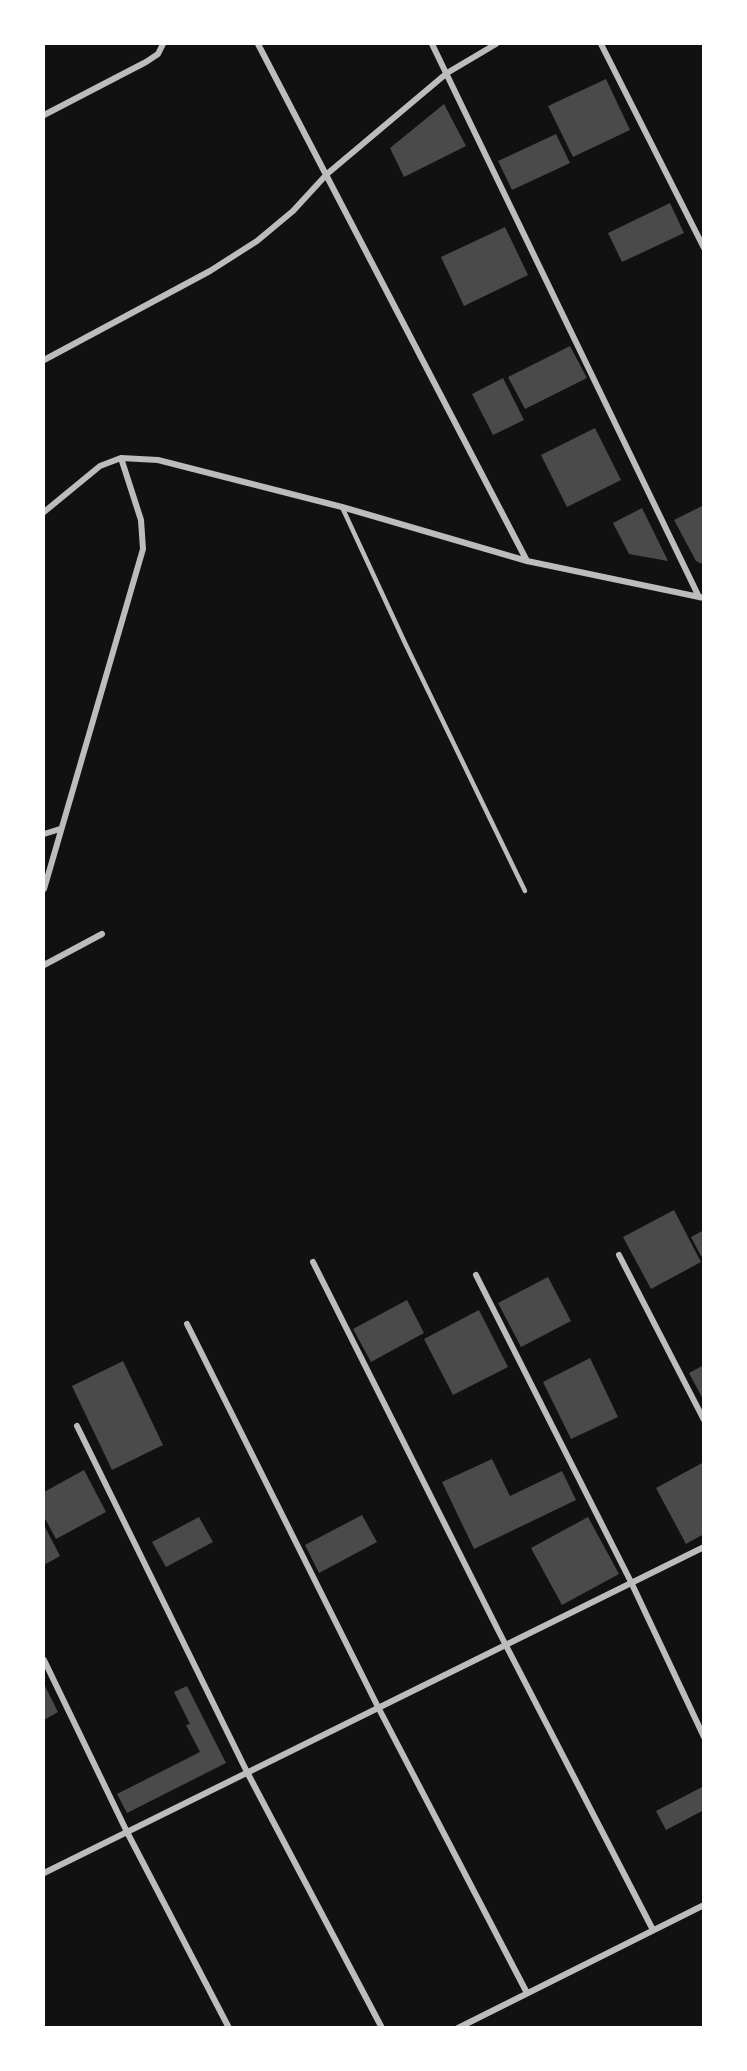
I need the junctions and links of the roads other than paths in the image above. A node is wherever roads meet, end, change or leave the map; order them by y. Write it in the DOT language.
graph roads {
  1 [pos="164,44"];
  2 [pos="258,44"];
  3 [pos="432,44"];
  4 [pos="496,44"];
  5 [pos="601,44"];
  6 [pos="447,73"];
  7 [pos="44,115"];
  8 [pos="327,174"];
  9 [pos="704,248"];
  10 [pos="44,360"];
  11 [pos="122,458"];
  12 [pos="342,507"];
  13 [pos="44,512"];
  14 [pos="527,561"];
  15 [pos="701,597"];
  16 [pos="60,828"];
  17 [pos="44,834"];
  18 [pos="44,889"];
  19 [pos="525,891"];
  20 [pos="102,934"];
  21 [pos="44,966"];
  22 [pos="618,1255"];
  23 [pos="313,1262"];
  24 [pos="476,1275"];
  25 [pos="187,1324"];
  26 [pos="704,1420"];
  27 [pos="77,1426"];
  28 [pos="704,1547"];
  29 [pos="631,1582"];
  30 [pos="505,1645"];
  31 [pos="44,1660"];
  32 [pos="378,1707"];
  33 [pos="704,1737"];
  34 [pos="247,1772"];
  35 [pos="127,1832"];
  36 [pos="44,1873"];
  37 [pos="704,1905"];
  38 [pos="653,1930"];
  39 [pos="527,1993"];
  40 [pos="229,2028"];
  41 [pos="382,2028"];
  42 [pos="458,2028"];
  1 -- 7 [label="street"];
  2 -- 8 [label="street"];
  3 -- 6 [label="street"];
  4 -- 6 [label="street"];
  5 -- 9 [label="street"];
  6 -- 8 [label="street"];
  6 -- 15 [label="street"];
  8 -- 10 [label="street"];
  8 -- 14 [label="street"];
  11 -- 12 [label="street"];
  11 -- 13 [label="street"];
  11 -- 16 [label="street"];
  12 -- 14 [label="street"];
  12 -- 19 [label="lane"];
  14 -- 15 [label="street"];
  16 -- 17 [label="street"];
  16 -- 18 [label="street"];
  20 -- 21 [label="street"];
  22 -- 26 [label="street"];
  23 -- 30 [label="street"];
  24 -- 29 [label="street"];
  25 -- 32 [label="street"];
  27 -- 34 [label="street"];
  28 -- 29 [label="street"];
  29 -- 30 [label="street"];
  29 -- 33 [label="street"];
  30 -- 32 [label="street"];
  30 -- 38 [label="street"];
  31 -- 35 [label="street"];
  32 -- 34 [label="street"];
  32 -- 39 [label="street"];
  34 -- 35 [label="street"];
  34 -- 41 [label="street"];
  35 -- 36 [label="street"];
  35 -- 40 [label="street"];
  37 -- 38 [label="street"];
  38 -- 39 [label="street"];
  39 -- 42 [label="street"];
}
